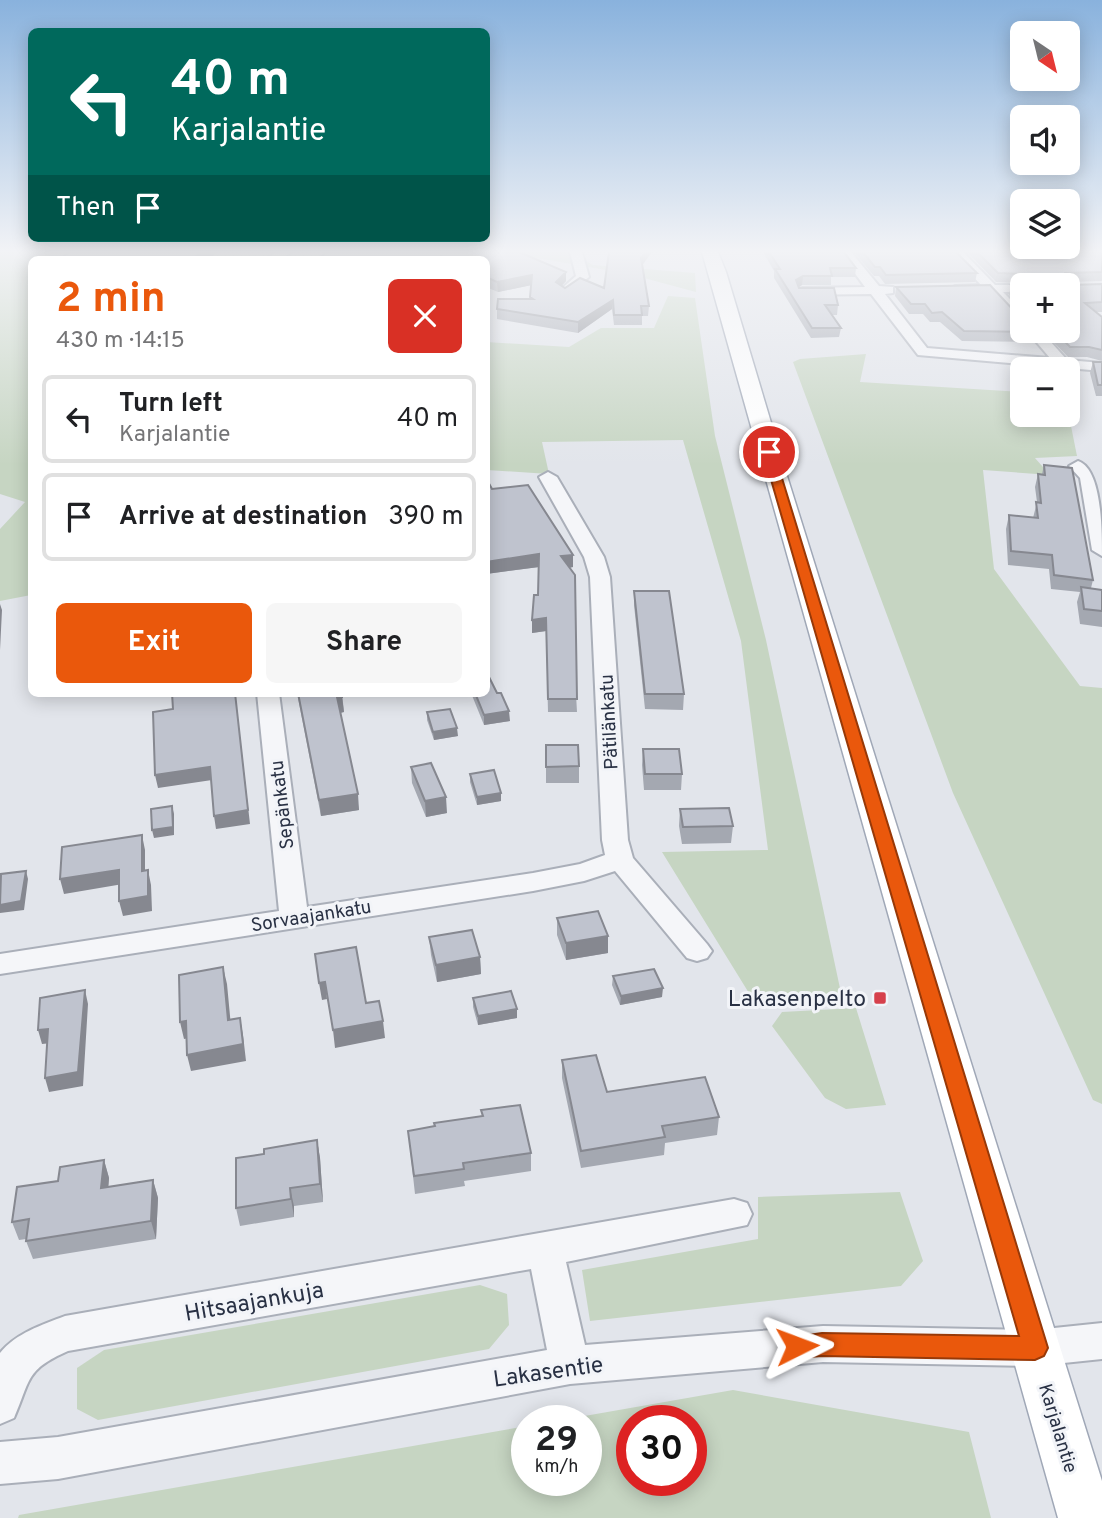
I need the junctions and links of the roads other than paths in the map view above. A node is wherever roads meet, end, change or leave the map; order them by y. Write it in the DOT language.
graph roads {
  1 [pos="732,323"];
  2 [pos="901,323"];
  3 [pos="1045,343"];
  4 [pos="899,351"];
  5 [pos="923,352"];
  6 [pos="1057,357"];
  7 [pos="1010,359"];
  8 [pos="1080,365"];
  9 [pos="1102,367"];
  10 [pos="1078,466"];
  11 [pos="548,477"];
  12 [pos="1102,550"];
  13 [pos="268,697"];
  14 [pos="620,860"];
  15 [pos="294,917"];
  16 [pos="697,951"];
  17 [pos="0,964"];
  18 [pos="734,1214"];
  19 [pos="545,1250"];
  20 [pos="1102,1341"];
  21 [pos="1035,1348"];
  22 [pos="570,1365"];
  23 [pos="0,1404"];
  24 [pos="0,1463"];
  25 [pos="1086,1518"];
  1 -- 21 [label="main road, Karjalantie"];
  2 -- 5 [label="street"];
  3 -- 6 [label="street"];
  4 -- 5 [label="street"];
  5 -- 7 [label="street"];
  8 -- 9 [label="street"];
  10 -- 12 [label="street"];
  11 -- 14 [label="street, Pätilänkatu"];
  13 -- 15 [label="street, Sepänkatu"];
  14 -- 15 [label="street, Sorvaajankatu"];
  14 -- 16 [label="street"];
  15 -- 17 [label="street, Sorvaajankatu"];
  18 -- 19 [label="street, Hitsaajankuja"];
  19 -- 22 [label="street"];
  19 -- 23 [label="street, Hitsaajankuja"];
  20 -- 21 [label="street, Lakasentie"];
  21 -- 22 [label="street, Lakasentie"];
  21 -- 25 [label="main road, Karjalantie"];
  22 -- 24 [label="street, Lakasentie"];
}
